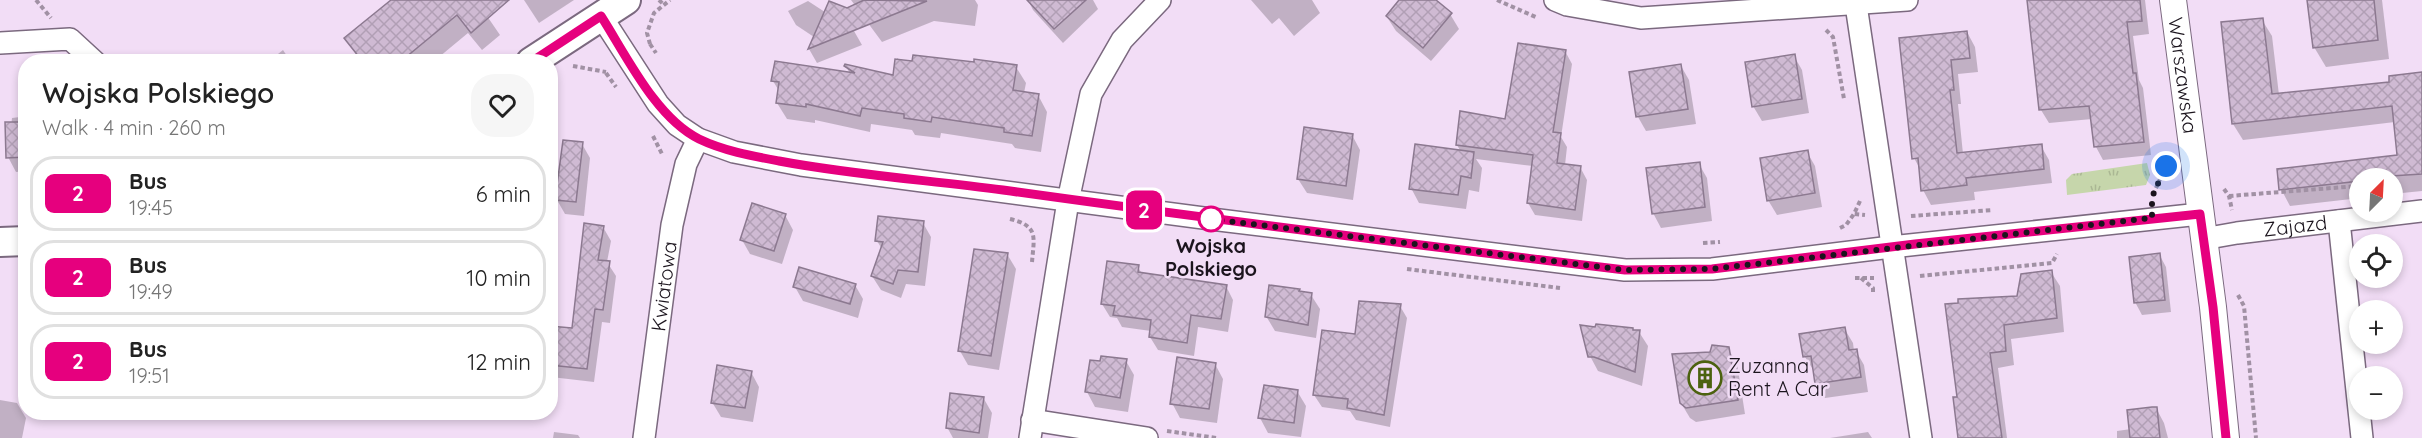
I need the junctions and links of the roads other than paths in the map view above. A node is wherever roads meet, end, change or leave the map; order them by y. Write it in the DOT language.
graph roads {
  1 [pos="626,0"];
  2 [pos="1161,0"];
  3 [pos="1555,0"];
  4 [pos="1907,0"];
  5 [pos="2173,0"];
  6 [pos="1856,5"];
  7 [pos="601,16"];
  8 [pos="0,43"];
  9 [pos="86,54"];
  10 [pos="543,54"];
  11 [pos="698,139"];
  12 [pos="1068,201"];
  13 [pos="2422,211"];
  14 [pos="2200,214"];
  15 [pos="2340,221"];
  16 [pos="2203,239"];
  17 [pos="18,241"];
  18 [pos="0,242"];
  19 [pos="1891,247"];
  20 [pos="1031,429"];
  21 [pos="1154,434"];
  22 [pos="644,438"];
  23 [pos="1921,438"];
  24 [pos="2226,438"];
  25 [pos="2362,438"];
  1 -- 7 [label="main road"];
  2 -- 12 [label="street"];
  3 -- 6 [label="street"];
  4 -- 6 [label="street"];
  5 -- 14 [label="street, Warszawska"];
  6 -- 19 [label="street"];
  7 -- 10 [label="main road"];
  7 -- 11 [label="street"];
  8 -- 9 [label="street"];
  11 -- 12 [label="street"];
  11 -- 22 [label="street, Kwiatowa"];
  12 -- 19 [label="street"];
  12 -- 20 [label="street"];
  13 -- 15 [label="street, Zajazd"];
  14 -- 16 [label="street, Warszawska"];
  14 -- 19 [label="street"];
  15 -- 16 [label="street, Zajazd"];
  15 -- 25 [label="street"];
  16 -- 24 [label="street, Warszawska"];
  17 -- 18 [label="main road"];
  19 -- 23 [label="street"];
  20 -- 21 [label="street"];
}
